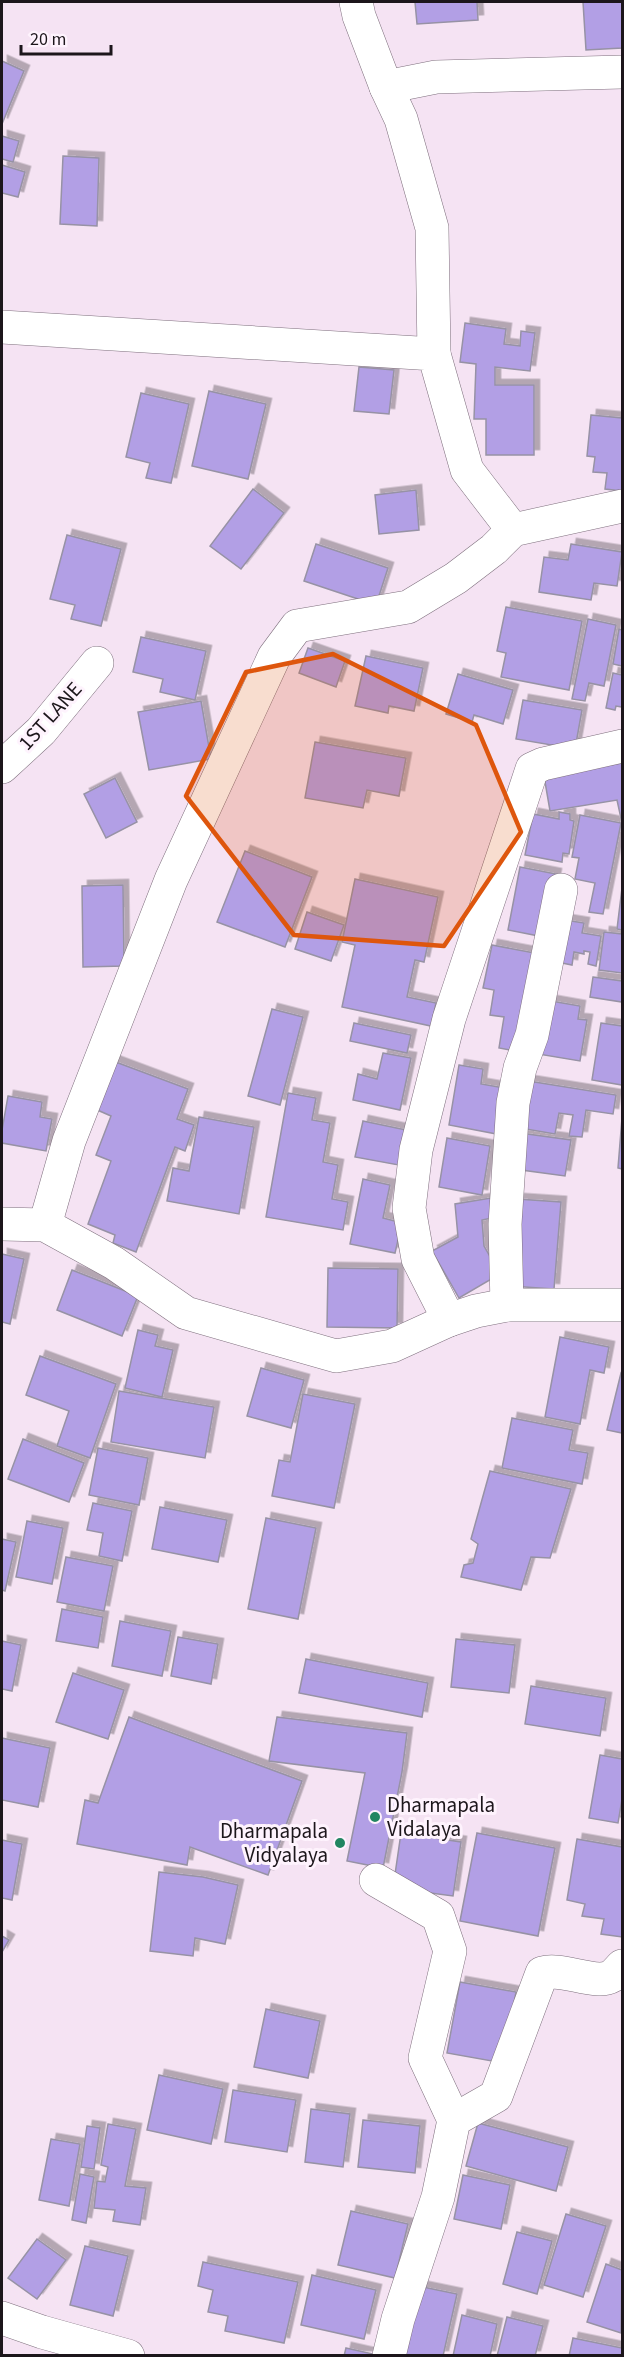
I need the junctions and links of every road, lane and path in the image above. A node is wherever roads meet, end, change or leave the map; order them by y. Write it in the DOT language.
graph roads {
  1 [pos="356,2"];
  2 [pos="622,72"];
  3 [pos="386,87"];
  4 [pos="4,334"];
  5 [pos="434,354"];
  6 [pos="622,506"];
  7 [pos="513,530"];
  8 [pos="97,663"];
  9 [pos="622,746"];
  10 [pos="2,767"];
  11 [pos="561,891"];
  12 [pos="2,1224"];
  13 [pos="45,1225"];
  14 [pos="507,1305"];
  15 [pos="622,1305"];
  16 [pos="449,1320"];
  17 [pos="376,1880"];
  18 [pos="622,1966"];
  19 [pos="454,2120"];
  20 [pos="2,2318"];
  21 [pos="128,2355"];
  22 [pos="389,2355"];
  1 -- 3 [label="street"];
  2 -- 3 [label="street"];
  3 -- 5 [label="street"];
  4 -- 5 [label="street"];
  5 -- 7 [label="street"];
  6 -- 7 [label="street"];
  7 -- 13 [label="street"];
  8 -- 10 [label="street, 1ST LANE"];
  9 -- 16 [label="street"];
  11 -- 14 [label="street"];
  12 -- 13 [label="street"];
  13 -- 16 [label="street"];
  14 -- 15 [label="street"];
  14 -- 16 [label="street"];
  17 -- 19 [label="street"];
  18 -- 19 [label="street"];
  19 -- 22 [label="street"];
  20 -- 21 [label="street"];
}
